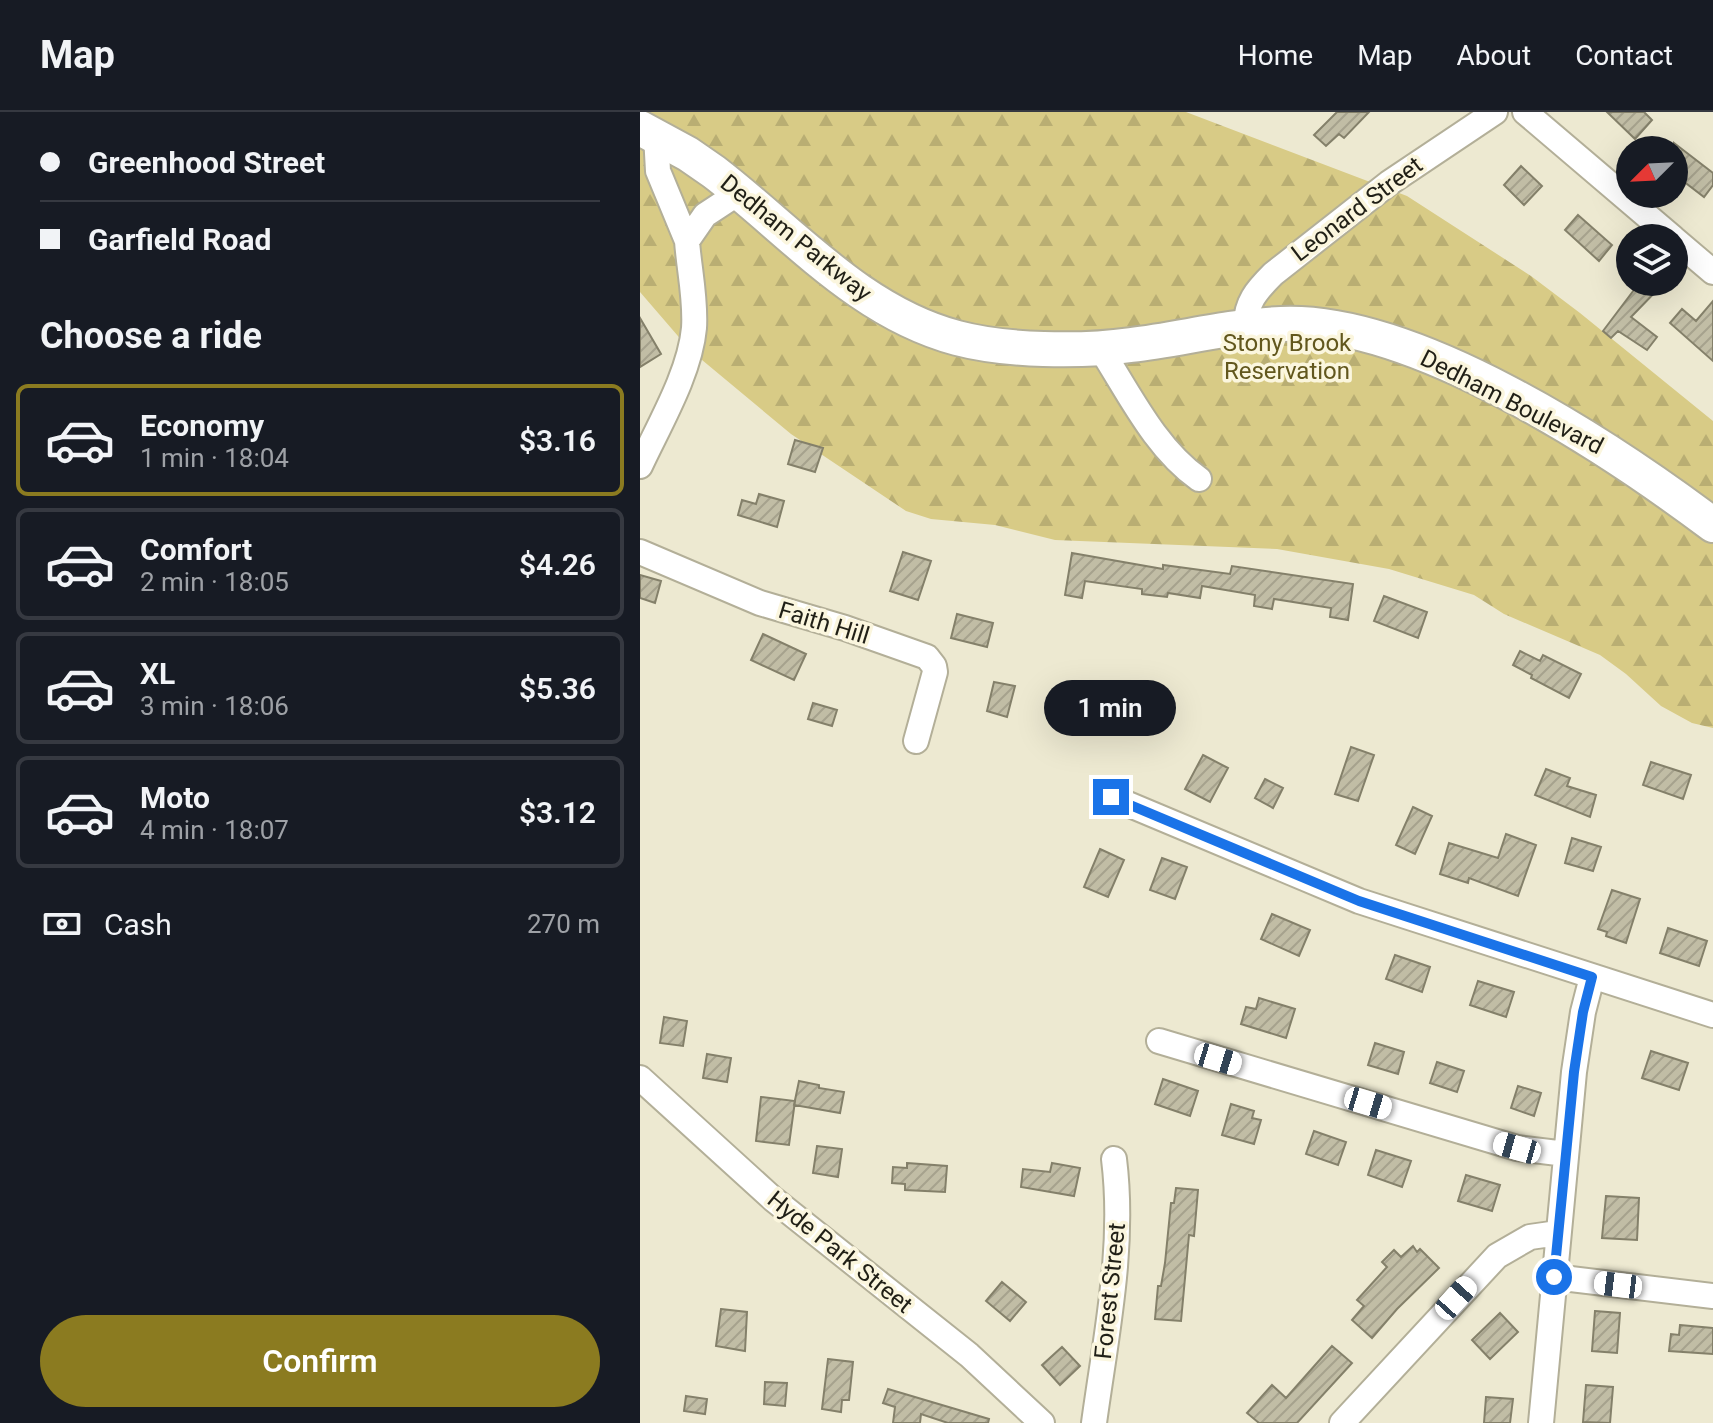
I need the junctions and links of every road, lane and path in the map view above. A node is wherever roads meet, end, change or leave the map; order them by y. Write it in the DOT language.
graph roads {
  1 [pos="1495,112"];
  2 [pos="1525,112"];
  3 [pos="648,131"];
  4 [pos="740,192"];
  5 [pos="1657,224"];
  6 [pos="687,241"];
  7 [pos="1688,250"];
  8 [pos="1713,272"];
  9 [pos="1246,327"];
  10 [pos="958,338"];
  11 [pos="1100,348"];
  12 [pos="640,466"];
  13 [pos="1199,479"];
  14 [pos="1713,525"];
  15 [pos="640,552"];
  16 [pos="916,741"];
  17 [pos="1111,797"];
  18 [pos="1592,977"];
  19 [pos="1713,1015"];
  20 [pos="1159,1041"];
  21 [pos="640,1078"];
  22 [pos="1566,1154"];
  23 [pos="1114,1159"];
  24 [pos="1558,1233"];
  25 [pos="1554,1277"];
  26 [pos="1713,1296"];
  27 [pos="1042,1423"];
  28 [pos="1094,1423"];
  29 [pos="1342,1423"];
  30 [pos="1541,1423"];
  1 -- 9 [label="street, Leonard Street"];
  2 -- 5 [label="street"];
  3 -- 4 [label="main road, Dedham Parkway"];
  3 -- 6 [label="street"];
  4 -- 6 [label="street"];
  4 -- 10 [label="main road, Dedham Parkway"];
  6 -- 12 [label="street"];
  7 -- 8 [label="street"];
  9 -- 11 [label="main road, Dedham Boulevard"];
  9 -- 14 [label="main road, Dedham Boulevard"];
  10 -- 11 [label="main road, Dedham Boulevard"];
  11 -- 13 [label="street"];
  15 -- 16 [label="street, Faith Hill"];
  17 -- 18 [label="street"];
  18 -- 19 [label="street"];
  18 -- 22 [label="street"];
  20 -- 22 [label="street"];
  21 -- 27 [label="street, Hyde Park Street"];
  22 -- 24 [label="street"];
  23 -- 28 [label="street, Forest Street"];
  24 -- 25 [label="street"];
  24 -- 29 [label="street"];
  25 -- 26 [label="street"];
  25 -- 30 [label="street"];
}
